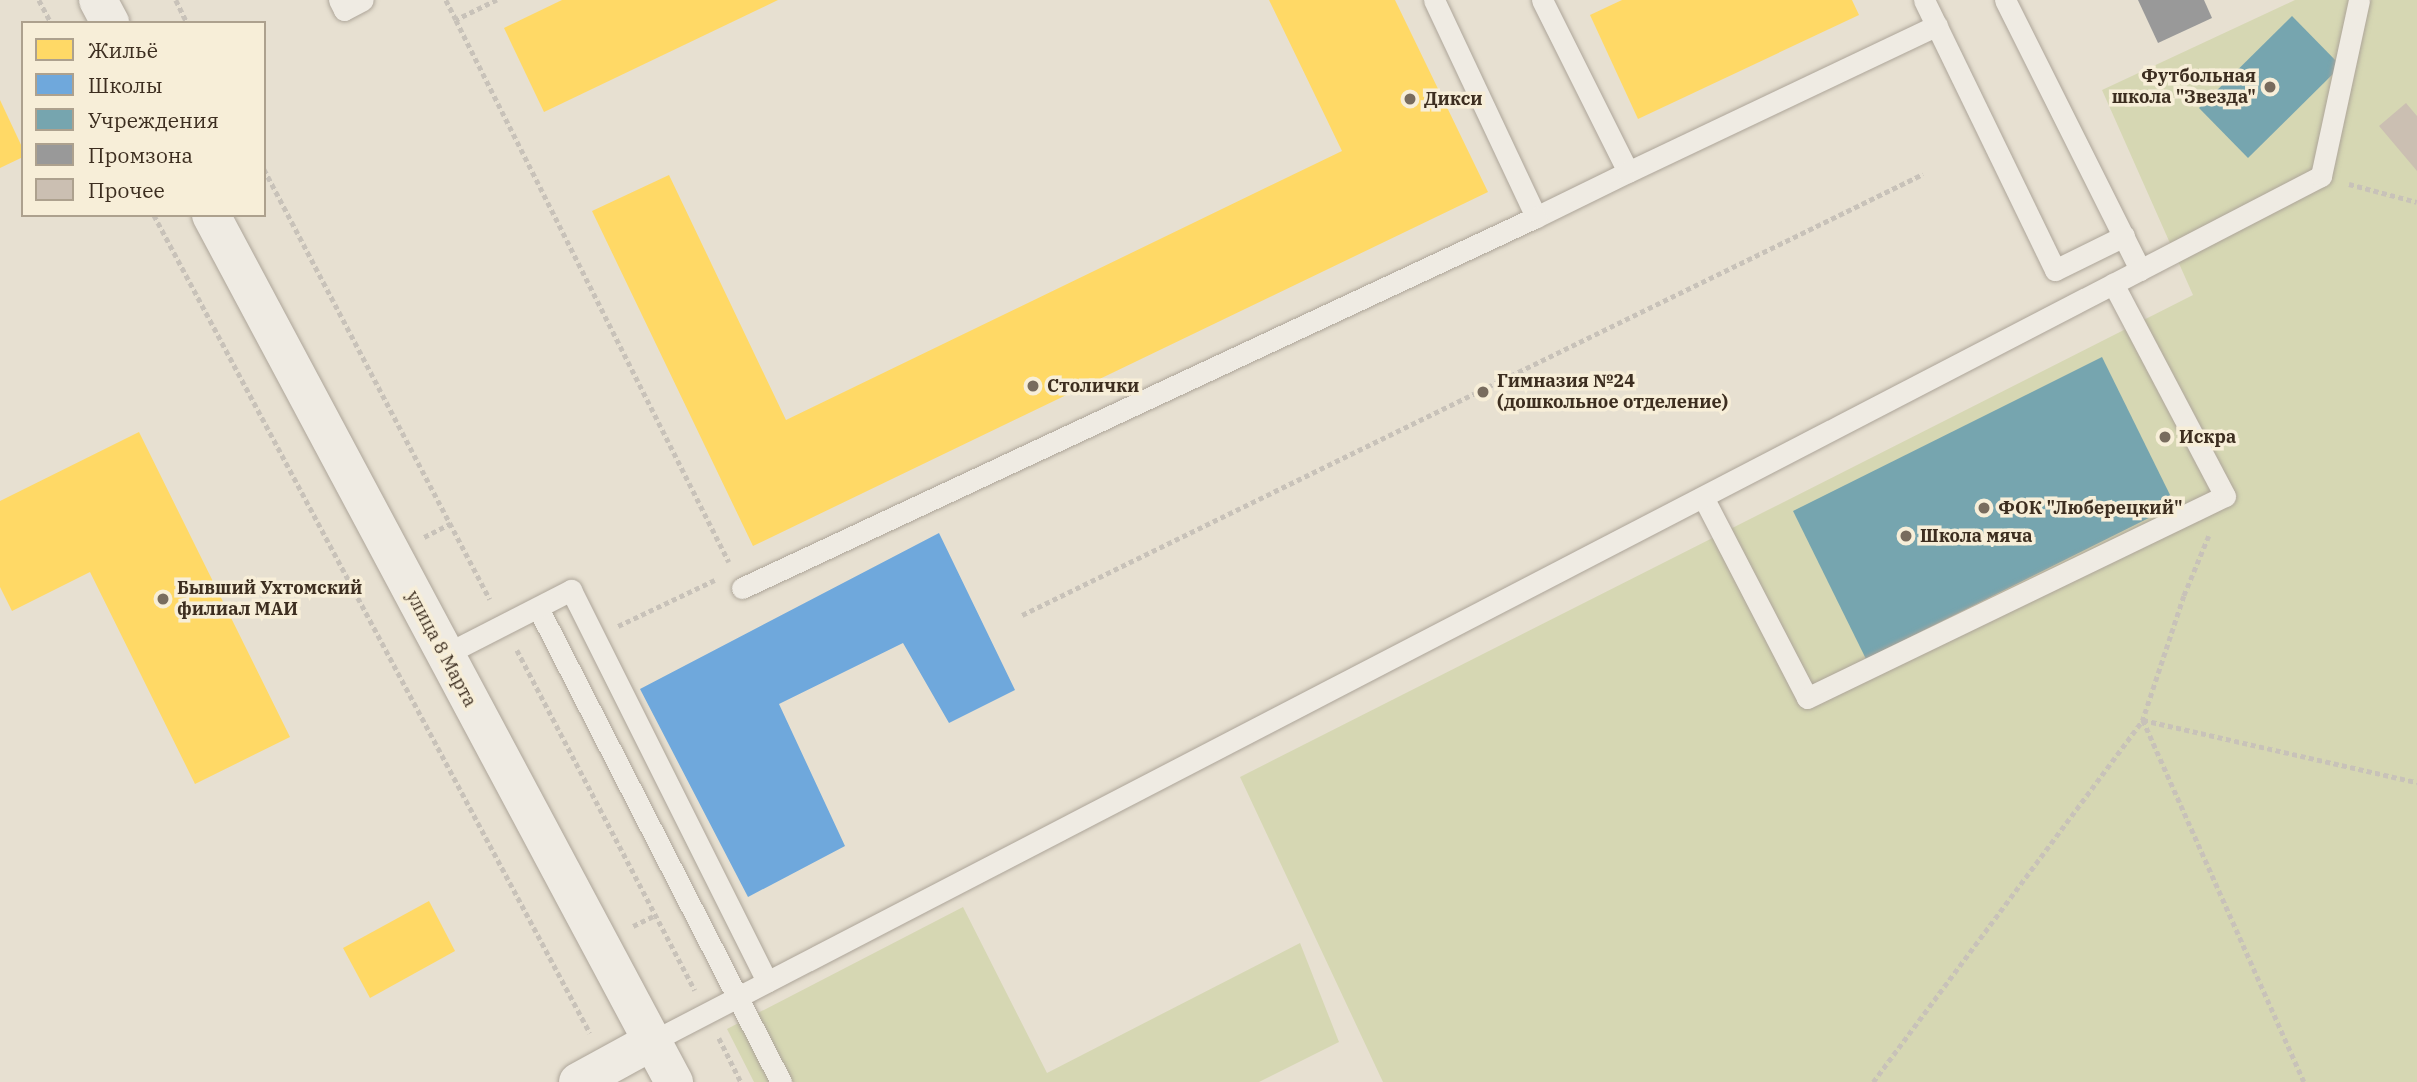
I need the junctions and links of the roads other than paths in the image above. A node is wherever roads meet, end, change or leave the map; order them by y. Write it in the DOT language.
graph roads {
  1 [pos="98,0"];
  2 [pos="339,0"];
  3 [pos="363,0"];
  4 [pos="1434,0"];
  5 [pos="1542,0"];
  6 [pos="1924,0"];
  7 [pos="2005,0"];
  8 [pos="2359,0"];
  9 [pos="109,21"];
  10 [pos="1937,25"];
  11 [pos="1628,172"];
  12 [pos="212,217"];
  13 [pos="1536,217"];
  14 [pos="2124,236"];
  15 [pos="2140,270"];
  16 [pos="2113,284"];
  17 [pos="1703,497"];
  18 [pos="738,580"];
  19 [pos="538,608"];
  20 [pos="444,655"];
  21 [pos="767,982"];
  22 [pos="737,998"];
  23 [pos="653,1041"];
  24 [pos="593,1074"];
  25 [pos="674,1082"];
  26 [pos="781,1082"];
  1 -- 9 [label="street"];
  2 -- 3 [label="lane"];
  4 -- 13 [label="lane"];
  5 -- 11 [label="lane"];
  6 -- 10 [label="lane"];
  7 -- 14 [label="lane"];
  8 -- 15 [label="lane"];
  10 -- 11 [label="lane"];
  10 -- 14 [label="lane"];
  11 -- 13 [label="lane"];
  12 -- 20 [label="street, улица 8 Марта"];
  13 -- 18 [label="lane"];
  14 -- 15 [label="lane"];
  15 -- 16 [label="lane"];
  16 -- 17 [label="lane"];
  16 -- 17 [label="lane"];
  17 -- 21 [label="lane"];
  19 -- 20 [label="lane"];
  19 -- 21 [label="lane"];
  19 -- 22 [label="lane"];
  20 -- 23 [label="street, улица 8 Марта"];
  21 -- 22 [label="lane"];
  22 -- 23 [label="lane"];
  22 -- 26 [label="lane"];
  23 -- 24 [label="street"];
  23 -- 25 [label="street, улица 8 Марта"];
}
